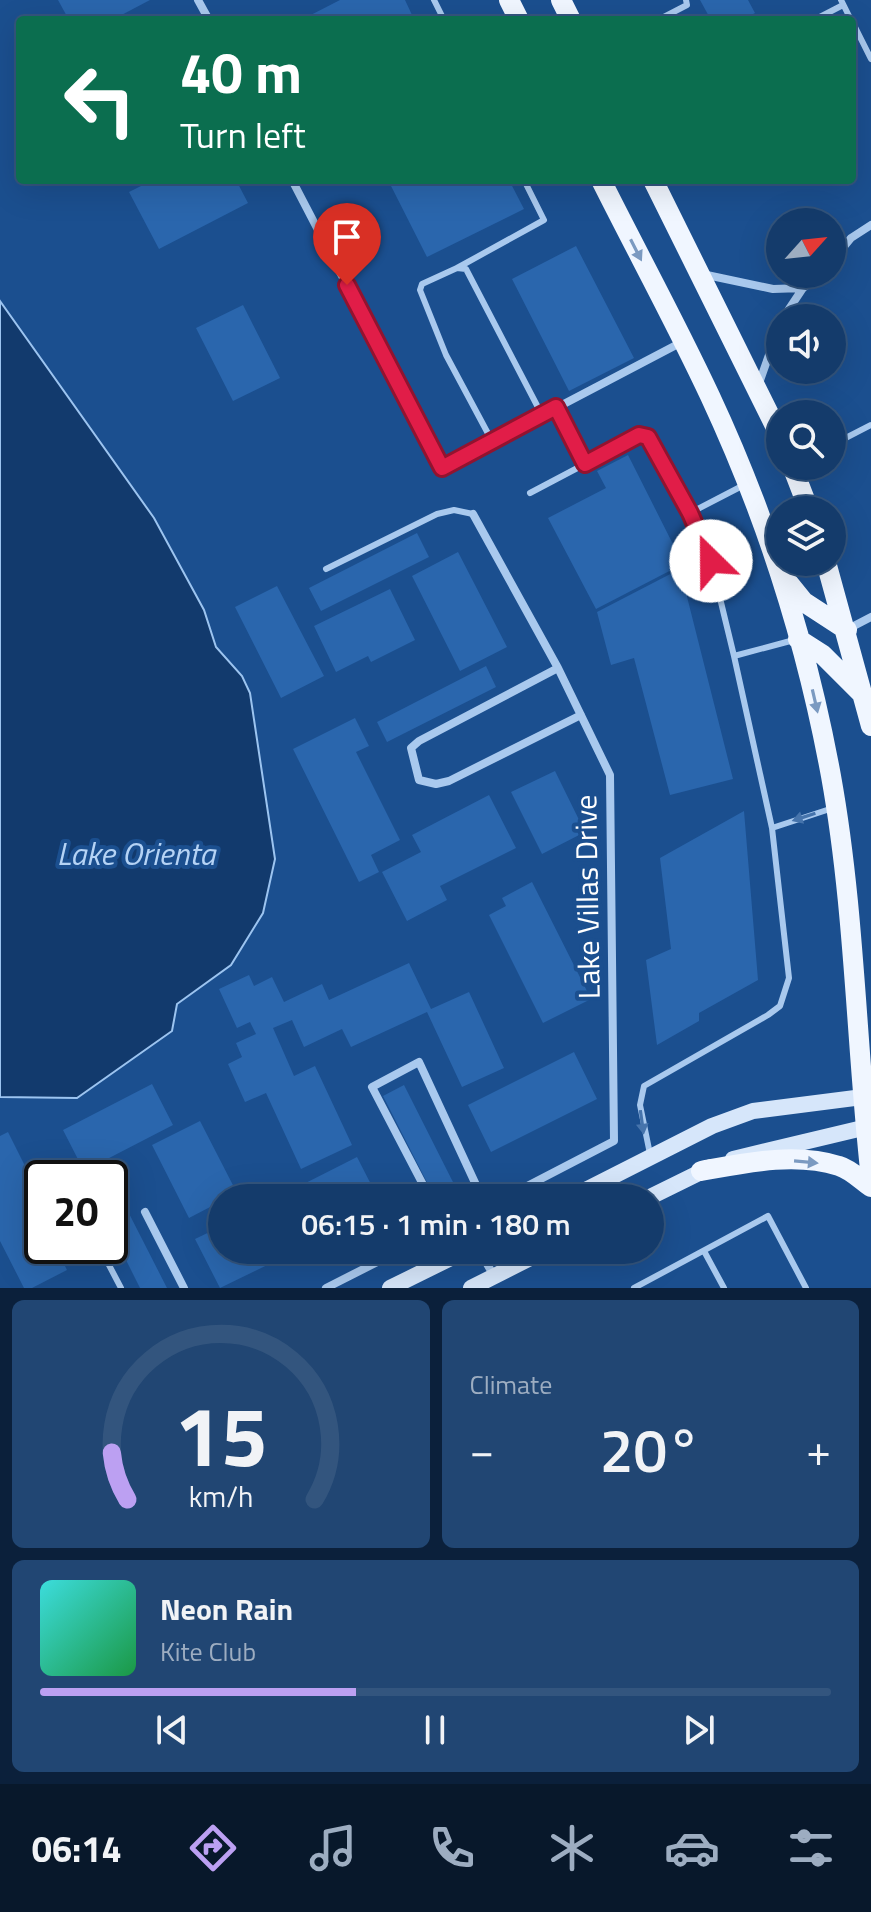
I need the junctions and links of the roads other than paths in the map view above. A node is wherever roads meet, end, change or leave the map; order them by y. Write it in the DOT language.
graph roads {
  1 [pos="686,0"];
  2 [pos="842,3"];
  3 [pos="666,16"];
  4 [pos="821,16"];
  5 [pos="856,29"];
  6 [pos="871,59"];
  7 [pos="294,184"];
  8 [pos="526,184"];
  9 [pos="603,184"];
  10 [pos="655,184"];
  11 [pos="871,225"];
  12 [pos="846,244"];
  13 [pos="457,268"];
  14 [pos="701,274"];
  15 [pos="766,288"];
  16 [pos="768,288"];
  17 [pos="803,288"];
  18 [pos="792,304"];
  19 [pos="683,342"];
  20 [pos="766,364"];
  21 [pos="758,387"];
  22 [pos="766,405"];
  23 [pos="556,407"];
  24 [pos="542,415"];
  25 [pos="871,425"];
  26 [pos="846,438"];
  27 [pos="492,441"];
  28 [pos="585,464"];
  29 [pos="747,483"];
  30 [pos="530,493"];
  31 [pos="690,513"];
  32 [pos="473,514"];
  33 [pos="766,536"];
  34 [pos="326,569"];
  35 [pos="780,576"];
  36 [pos="782,576"];
  37 [pos="830,576"];
  38 [pos="871,617"];
  39 [pos="847,630"];
  40 [pos="798,639"];
  41 [pos="734,656"];
  42 [pos="558,668"];
  43 [pos="864,697"];
  44 [pos="581,715"];
  45 [pos="871,726"];
  46 [pos="836,807"];
  47 [pos="772,828"];
  48 [pos="867,1095"];
  49 [pos="868,1128"];
  50 [pos="650,1157"];
  51 [pos="701,1171"];
  52 [pos="871,1179"];
  53 [pos="423,1184"];
  54 [pos="476,1184"];
  55 [pos="531,1184"];
  56 [pos="597,1184"];
  57 [pos="871,1187"];
  58 [pos="664,1190"];
  59 [pos="145,1212"];
  60 [pos="704,1251"];
  61 [pos="108,1264"];
  62 [pos="373,1264"];
  63 [pos="439,1264"];
  64 [pos="487,1264"];
  65 [pos="525,1264"];
  66 [pos="497,1282"];
  67 [pos="121,1288"];
  68 [pos="184,1288"];
  69 [pos="326,1288"];
  70 [pos="390,1288"];
  71 [pos="471,1288"];
  72 [pos="634,1288"];
  73 [pos="724,1288"];
  74 [pos="806,1288"];
  1 -- 3 [label="lane"];
  2 -- 4 [label="lane"];
  5 -- 6 [label="lane"];
  7 -- 27 [label="street"];
  8 -- 13 [label="lane"];
  9 -- 19 [label="main road, one-way"];
  10 -- 14 [label="main road"];
  11 -- 12 [label="street"];
  13 -- 24 [label="lane"];
  13 -- 27 [label="lane"];
  14 -- 15 [label="street"];
  14 -- 21 [label="main road"];
  16 -- 17 [label="street"];
  17 -- 18 [label="street"];
  19 -- 23 [label="street"];
  19 -- 29 [label="main road"];
  20 -- 21 [label="street"];
  21 -- 22 [label="main road"];
  23 -- 24 [label="street"];
  23 -- 28 [label="lane"];
  24 -- 27 [label="street"];
  25 -- 26 [label="lane"];
  28 -- 30 [label="lane"];
  28 -- 31 [label="lane"];
  29 -- 31 [label="lane"];
  29 -- 33 [label="main road"];
  31 -- 41 [label="lane"];
  32 -- 34 [label="lane"];
  32 -- 42 [label="street, Lake Villas Drive"];
  35 -- 40 [label="main road"];
  36 -- 39 [label="main road"];
  37 -- 39 [label="main road"];
  38 -- 39 [label="street"];
  39 -- 43 [label="main road"];
  40 -- 41 [label="lane"];
  40 -- 43 [label="main road"];
  40 -- 46 [label="main road, one-way"];
  41 -- 47 [label="lane"];
  42 -- 44 [label="street, Lake Villas Drive"];
  42 -- 44 [label="street"];
  43 -- 45 [label="main road"];
  44 -- 55 [label="street, Lake Villas Drive"];
  46 -- 47 [label="lane, one-way"];
  46 -- 48 [label="main road"];
  47 -- 50 [label="lane, one-way"];
  48 -- 49 [label="main road"];
  48 -- 50 [label="main road"];
  49 -- 51 [label="main road"];
  49 -- 52 [label="main road"];
  50 -- 56 [label="main road"];
  51 -- 57 [label="main road, one-way"];
  51 -- 58 [label="main road"];
  53 -- 54 [label="street"];
  59 -- 68 [label="street"];
  60 -- 72 [label="lane"];
  60 -- 73 [label="lane"];
  60 -- 74 [label="lane"];
  61 -- 67 [label="lane"];
  62 -- 69 [label="street"];
  63 -- 70 [label="main road"];
  64 -- 66 [label="street"];
  65 -- 66 [label="main road"];
  66 -- 71 [label="main road"];
}
